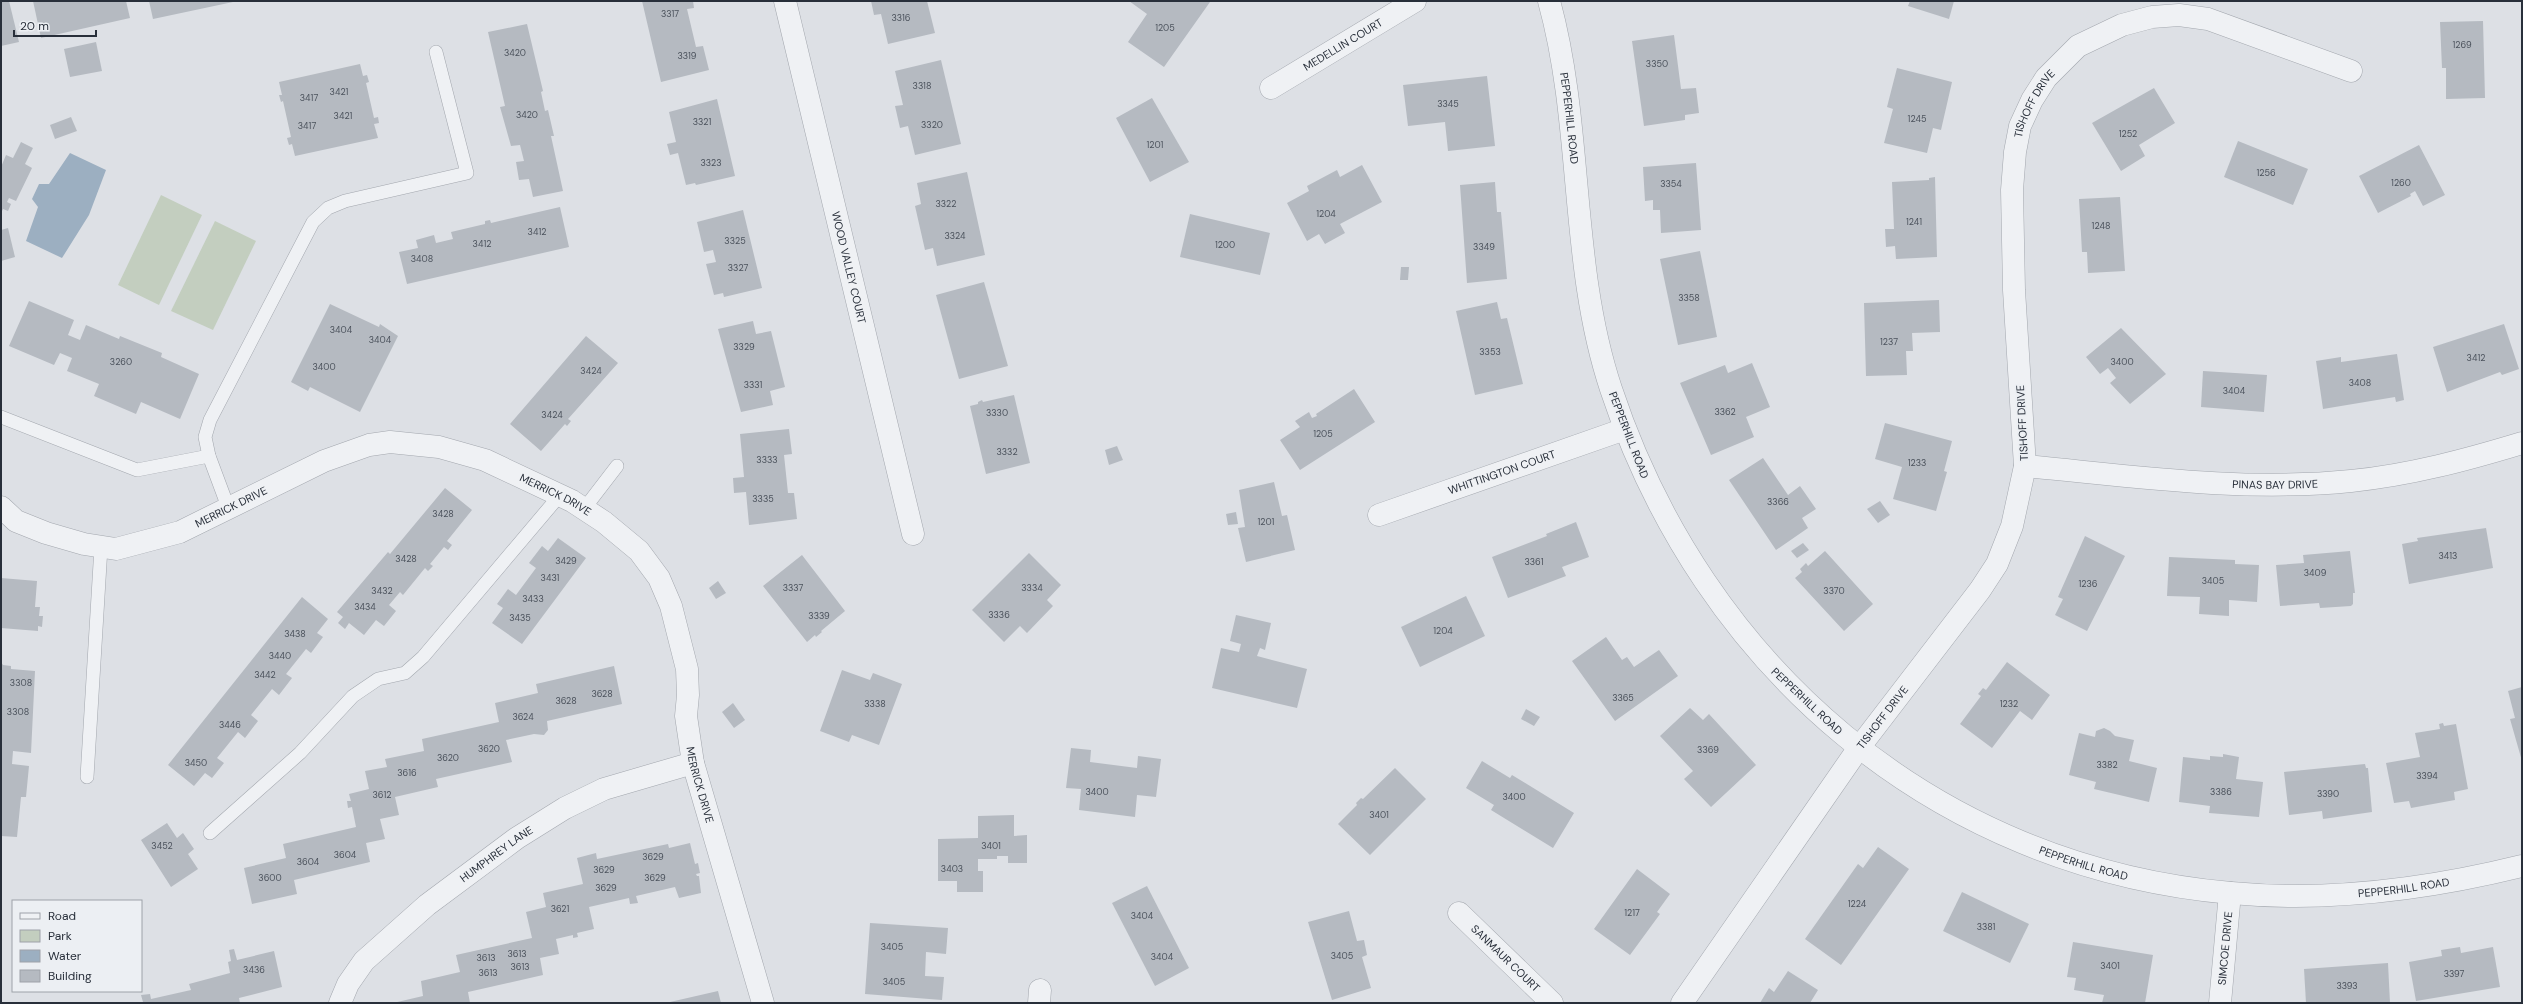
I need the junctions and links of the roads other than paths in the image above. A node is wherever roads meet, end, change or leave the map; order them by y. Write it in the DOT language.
graph roads {
  1 [pos="784,1"];
  2 [pos="1415,1"];
  3 [pos="1549,1"];
  4 [pos="436,52"];
  5 [pos="2351,71"];
  6 [pos="1271,88"];
  7 [pos="1,417"];
  8 [pos="1625,429"];
  9 [pos="2522,443"];
  10 [pos="209,456"];
  11 [pos="617,466"];
  12 [pos="2024,466"];
  13 [pos="560,495"];
  14 [pos="228,507"];
  15 [pos="584,509"];
  16 [pos="6,515"];
  17 [pos="1379,515"];
  18 [pos="913,534"];
  19 [pos="101,547"];
  20 [pos="1858,749"];
  21 [pos="693,763"];
  22 [pos="87,777"];
  23 [pos="210,833"];
  24 [pos="2522,866"];
  25 [pos="2230,893"];
  26 [pos="1460,913"];
  27 [pos="340,1003"];
  28 [pos="763,1003"];
  29 [pos="1552,1003"];
  30 [pos="1682,1003"];
  31 [pos="2220,1003"];
  1 -- 18 [label="street, WOOD VALLEY COURT"];
  2 -- 6 [label="street, MEDELLIN COURT"];
  3 -- 8 [label="street, PEPPERHILL ROAD"];
  4 -- 10 [label="lane"];
  5 -- 12 [label="street, TISHOFF DRIVE"];
  7 -- 10 [label="lane"];
  8 -- 17 [label="street, WHITTINGTON COURT"];
  8 -- 20 [label="street, PEPPERHILL ROAD"];
  9 -- 12 [label="street, PINAS BAY DRIVE"];
  10 -- 14 [label="lane"];
  11 -- 15 [label="lane"];
  12 -- 20 [label="street, TISHOFF DRIVE"];
  13 -- 14 [label="street, MERRICK DRIVE"];
  13 -- 15 [label="street, MERRICK DRIVE"];
  13 -- 23 [label="lane"];
  14 -- 19 [label="street, MERRICK DRIVE"];
  15 -- 21 [label="street, MERRICK DRIVE"];
  16 -- 19 [label="street, MERRICK DRIVE"];
  19 -- 22 [label="lane"];
  20 -- 25 [label="street, PEPPERHILL ROAD"];
  20 -- 30 [label="street, TISHOFF DRIVE"];
  21 -- 27 [label="street, HUMPHREY LANE"];
  21 -- 28 [label="street, MERRICK DRIVE"];
  24 -- 25 [label="street, PEPPERHILL ROAD"];
  25 -- 31 [label="street, SIMCOE DRIVE"];
  26 -- 29 [label="street, SANMAUR COURT"];
}
